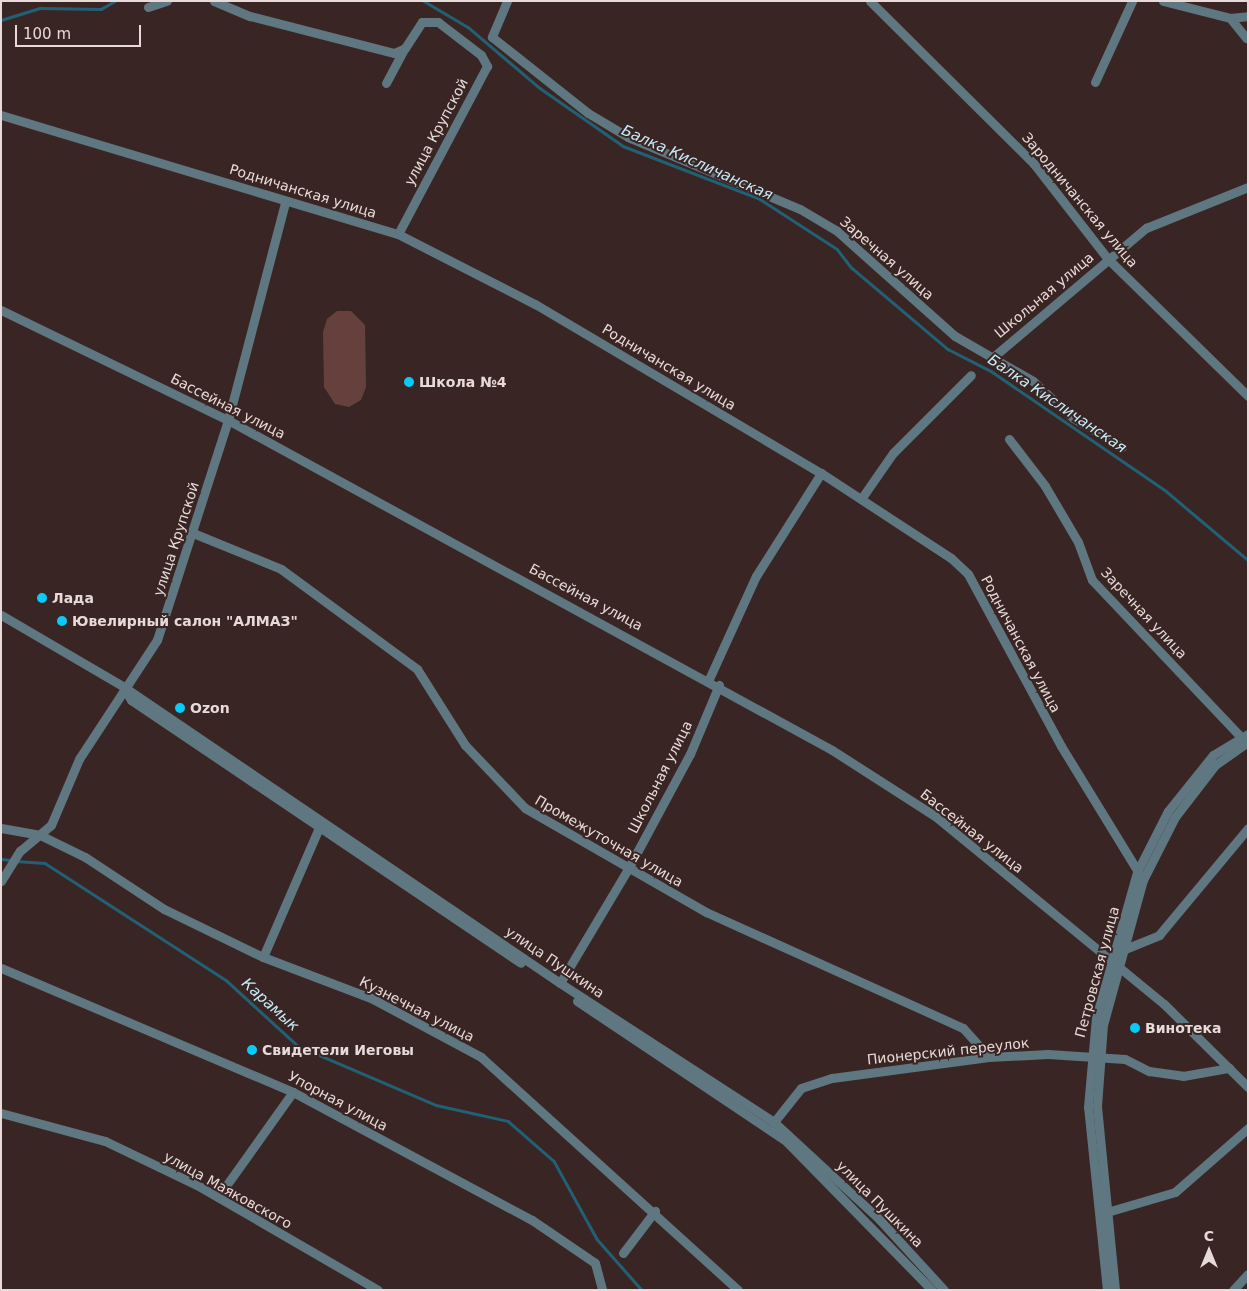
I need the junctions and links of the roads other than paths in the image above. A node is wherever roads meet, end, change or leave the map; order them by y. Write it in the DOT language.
graph roads {
  1 [pos="167,1"];
  2 [pos="214,1"];
  3 [pos="507,1"];
  4 [pos="1132,1"];
  5 [pos="1163,1"];
  6 [pos="873,2"];
  7 [pos="148,7"];
  8 [pos="1248,16"];
  9 [pos="1230,18"];
  10 [pos="1246,38"];
  11 [pos="404,48"];
  12 [pos="1094,82"];
  13 [pos="386,83"];
  14 [pos="1,115"];
  15 [pos="1248,187"];
  16 [pos="285,202"];
  17 [pos="398,234"];
  18 [pos="1108,259"];
  19 [pos="1,310"];
  20 [pos="992,358"];
  21 [pos="971,374"];
  22 [pos="1248,396"];
  23 [pos="228,420"];
  24 [pos="1009,439"];
  25 [pos="1122,447"];
  26 [pos="821,473"];
  27 [pos="860,499"];
  28 [pos="193,533"];
  29 [pos="1,615"];
  30 [pos="709,679"];
  31 [pos="719,685"];
  32 [pos="124,687"];
  33 [pos="1246,739"];
  34 [pos="320,824"];
  35 [pos="1,828"];
  36 [pos="1248,828"];
  37 [pos="40,834"];
  38 [pos="628,869"];
  39 [pos="1137,872"];
  40 [pos="3,879"];
  41 [pos="1143,880"];
  42 [pos="1126,949"];
  43 [pos="263,957"];
  44 [pos="1118,965"];
  45 [pos="1,968"];
  46 [pos="560,983"];
  47 [pos="1094,1056"];
  48 [pos="989,1057"];
  49 [pos="1229,1068"];
  50 [pos="1248,1087"];
  51 [pos="293,1092"];
  52 [pos="1,1113"];
  53 [pos="774,1122"];
  54 [pos="1248,1128"];
  55 [pos="218,1197"];
  56 [pos="656,1211"];
  57 [pos="1107,1212"];
  58 [pos="623,1253"];
  59 [pos="1248,1274"];
  60 [pos="378,1290"];
  61 [pos="602,1290"];
  62 [pos="738,1290"];
  63 [pos="932,1290"];
  64 [pos="944,1290"];
  65 [pos="1107,1290"];
  66 [pos="1115,1290"];
  67 [pos="1233,1290"];
  1 -- 7 [label="street"];
  2 -- 11 [label="street"];
  3 -- 20 [label="street, Заречная улица"];
  4 -- 12 [label="street"];
  5 -- 9 [label="street"];
  6 -- 18 [label="street, Зародничанская улица"];
  8 -- 9 [label="street"];
  9 -- 10 [label="street"];
  11 -- 13 [label="street"];
  11 -- 17 [label="street, улица Крупской"];
  14 -- 16 [label="street, Родничанская улица"];
  15 -- 18 [label="street, Школьная улица"];
  16 -- 17 [label="street, Родничанская улица"];
  16 -- 23 [label="street, улица Крупской"];
  17 -- 26 [label="street, Родничанская улица"];
  18 -- 20 [label="street, Школьная улица"];
  18 -- 22 [label="street, Зародничанская улица"];
  19 -- 23 [label="street, Бассейная улица"];
  20 -- 25 [label="street, Заречная улица"];
  21 -- 27 [label="street"];
  23 -- 28 [label="street, улица Крупской"];
  23 -- 30 [label="street, Бассейная улица"];
  24 -- 33 [label="street, Заречная улица"];
  26 -- 27 [label="street, Родничанская улица"];
  26 -- 30 [label="street"];
  27 -- 39 [label="street, Родничанская улица"];
  28 -- 32 [label="street, улица Крупской"];
  28 -- 38 [label="street, Промежуточная улица"];
  29 -- 32 [label="street, улица Пушкина"];
  30 -- 31 [label="street, Бассейная улица"];
  31 -- 38 [label="street, Школьная улица"];
  31 -- 44 [label="street, Бассейная улица"];
  32 -- 34 [label="street, улица Пушкина"];
  32 -- 37 [label="street, улица Крупской"];
  33 -- 39 [label="street, Петровская улица"];
  33 -- 41 [label="street"];
  34 -- 43 [label="street"];
  34 -- 46 [label="street, улица Пушкина"];
  34 -- 63 [label="street, улица Пушкина"];
  35 -- 37 [label="street, Кузнечная улица"];
  36 -- 42 [label="street"];
  37 -- 40 [label="street, улица Крупской"];
  37 -- 43 [label="street, Кузнечная улица"];
  38 -- 46 [label="street, Школьная улица"];
  38 -- 48 [label="street, Промежуточная улица"];
  39 -- 41 [label="street, Родничанская улица"];
  39 -- 44 [label="street, Петровская улица"];
  41 -- 42 [label="street"];
  42 -- 44 [label="street"];
  43 -- 56 [label="street, Кузнечная улица"];
  44 -- 47 [label="street"];
  44 -- 49 [label="street, Бассейная улица"];
  45 -- 51 [label="street, Упорная улица"];
  46 -- 53 [label="street, улица Пушкина"];
  47 -- 48 [label="street, Пионерский переулок"];
  47 -- 49 [label="street, Пионерский переулок"];
  47 -- 57 [label="street"];
  47 -- 65 [label="street, Петровская улица"];
  48 -- 53 [label="street, Пионерский переулок"];
  49 -- 50 [label="street, Бассейная улица"];
  51 -- 55 [label="street"];
  51 -- 61 [label="street, Упорная улица"];
  52 -- 55 [label="street, улица Маяковского"];
  53 -- 64 [label="street, улица Пушкина"];
  54 -- 57 [label="street"];
  55 -- 60 [label="street, улица Маяковского"];
  56 -- 58 [label="street"];
  56 -- 62 [label="street, Кузнечная улица"];
  57 -- 66 [label="street"];
  59 -- 67 [label="street"];
}
